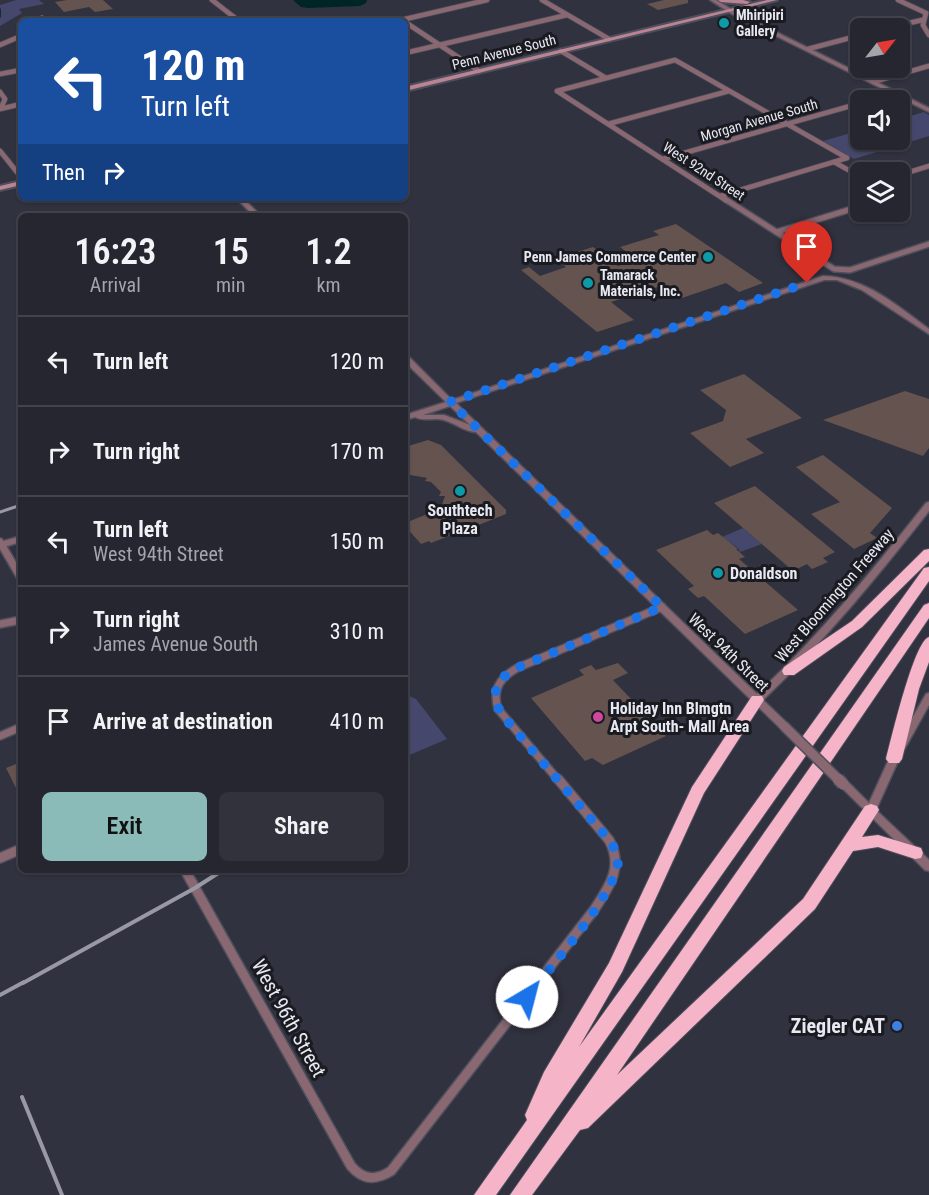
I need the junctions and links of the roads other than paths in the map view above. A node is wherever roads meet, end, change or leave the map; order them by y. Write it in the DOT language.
graph roads {
  1 [pos="212,0"];
  2 [pos="487,0"];
  3 [pos="542,0"];
  4 [pos="712,0"];
  5 [pos="721,0"];
  6 [pos="757,0"];
  7 [pos="774,0"];
  8 [pos="898,0"];
  9 [pos="729,9"];
  10 [pos="567,15"];
  11 [pos="235,18"];
  12 [pos="408,20"];
  13 [pos="922,20"];
  14 [pos="910,23"];
  15 [pos="408,24"];
  16 [pos="929,35"];
  17 [pos="18,37"];
  18 [pos="609,39"];
  19 [pos="850,39"];
  20 [pos="0,45"];
  21 [pos="439,45"];
  22 [pos="808,49"];
  23 [pos="408,51"];
  24 [pos="561,51"];
  25 [pos="929,66"];
  26 [pos="18,70"];
  27 [pos="479,71"];
  28 [pos="0,74"];
  29 [pos="606,78"];
  30 [pos="873,82"];
  31 [pos="408,88"];
  32 [pos="890,90"];
  33 [pos="729,91"];
  34 [pos="0,92"];
  35 [pos="910,100"];
  36 [pos="18,105"];
  37 [pos="850,106"];
  38 [pos="1,109"];
  39 [pos="929,110"];
  40 [pos="608,124"];
  41 [pos="787,124"];
  42 [pos="0,151"];
  43 [pos="663,159"];
  44 [pos="834,162"];
  45 [pos="929,166"];
  46 [pos="850,171"];
  47 [pos="910,172"];
  48 [pos="18,173"];
  49 [pos="18,184"];
  50 [pos="0,188"];
  51 [pos="720,195"];
  52 [pos="242,201"];
  53 [pos="850,209"];
  54 [pos="255,213"];
  55 [pos="777,232"];
  56 [pos="929,244"];
  57 [pos="839,274"];
  58 [pos="929,332"];
  59 [pos="408,361"];
  60 [pos="450,402"];
  61 [pos="408,417"];
  62 [pos="408,418"];
  63 [pos="485,436"];
  64 [pos="929,506"];
  65 [pos="18,540"];
  66 [pos="1,544"];
  67 [pos="929,553"];
  68 [pos="929,571"];
  69 [pos="18,573"];
  70 [pos="662,607"];
  71 [pos="929,608"];
  72 [pos="18,621"];
  73 [pos="0,624"];
  74 [pos="929,642"];
  75 [pos="789,671"];
  76 [pos="929,696"];
  77 [pos="757,700"];
  78 [pos="18,728"];
  79 [pos="0,736"];
  80 [pos="894,759"];
  81 [pos="871,810"];
  82 [pos="849,844"];
  83 [pos="18,850"];
  84 [pos="915,853"];
  85 [pos="0,858"];
  86 [pos="929,867"];
  87 [pos="187,873"];
  88 [pos="562,1140"];
  89 [pos="522,1142"];
  90 [pos="484,1195"];
  91 [pos="520,1195"];
  1 -- 11 [label="street"];
  2 -- 12 [label="street"];
  3 -- 10 [label="street"];
  4 -- 9 [label="street"];
  5 -- 6 [label="main road"];
  6 -- 9 [label="main road, Penn Avenue South"];
  7 -- 9 [label="main road, Penn Avenue South"];
  8 -- 13 [label="street"];
  9 -- 18 [label="main road, Penn Avenue South"];
  9 -- 22 [label="street"];
  10 -- 18 [label="street"];
  10 -- 21 [label="street"];
  13 -- 14 [label="street"];
  13 -- 16 [label="street"];
  15 -- 21 [label="street"];
  17 -- 20 [label="street"];
  18 -- 24 [label="main road, Penn Avenue South"];
  19 -- 22 [label="street"];
  21 -- 23 [label="street"];
  21 -- 27 [label="street"];
  22 -- 30 [label="street"];
  24 -- 27 [label="main road, Penn Avenue South"];
  24 -- 29 [label="street"];
  25 -- 30 [label="street"];
  26 -- 28 [label="street"];
  27 -- 31 [label="main road, Penn Avenue South"];
  29 -- 33 [label="street"];
  29 -- 40 [label="street, West 92nd Street"];
  30 -- 32 [label="street"];
  33 -- 40 [label="street"];
  33 -- 41 [label="street"];
  34 -- 38 [label="street"];
  35 -- 39 [label="street"];
  36 -- 38 [label="street"];
  37 -- 41 [label="street, Morgan Avenue South"];
  40 -- 43 [label="street, West 92nd Street"];
  41 -- 43 [label="street, Morgan Avenue South"];
  41 -- 44 [label="street"];
  42 -- 48 [label="street"];
  43 -- 51 [label="street, West 92nd Street"];
  44 -- 46 [label="street"];
  44 -- 51 [label="street"];
  45 -- 47 [label="street"];
  49 -- 50 [label="main road"];
  51 -- 55 [label="street, West 92nd Street"];
  52 -- 54 [label="street"];
  53 -- 55 [label="street"];
  55 -- 57 [label="street, West 92nd Street"];
  56 -- 57 [label="street"];
  57 -- 58 [label="street, West 92nd Street"];
  57 -- 60 [label="street"];
  59 -- 60 [label="street, West 94th Street"];
  60 -- 61 [label="street"];
  60 -- 63 [label="street, West 94th Street"];
  62 -- 63 [label="street"];
  63 -- 70 [label="street, West 94th Street"];
  64 -- 75 [label="street, West Bloomington Freeway"];
  65 -- 66 [label="street"];
  66 -- 69 [label="street"];
  67 -- 75 [label="highway"];
  68 -- 89 [label="highway"];
  70 -- 77 [label="street, West 94th Street"];
  70 -- 87 [label="street, West 96th Street"];
  71 -- 88 [label="highway"];
  72 -- 73 [label="street"];
  74 -- 80 [label="highway"];
  75 -- 77 [label="street, West Bloomington Freeway"];
  76 -- 80 [label="street"];
  77 -- 81 [label="street, West 94th Street, bridge"];
  77 -- 89 [label="highway"];
  78 -- 79 [label="street"];
  80 -- 81 [label="street"];
  81 -- 82 [label="highway"];
  81 -- 84 [label="street, West 94th Street"];
  82 -- 84 [label="highway"];
  82 -- 88 [label="highway"];
  83 -- 85 [label="street"];
  84 -- 86 [label="street, West 94th Street"];
  88 -- 91 [label="highway"];
  89 -- 90 [label="highway"];
}
